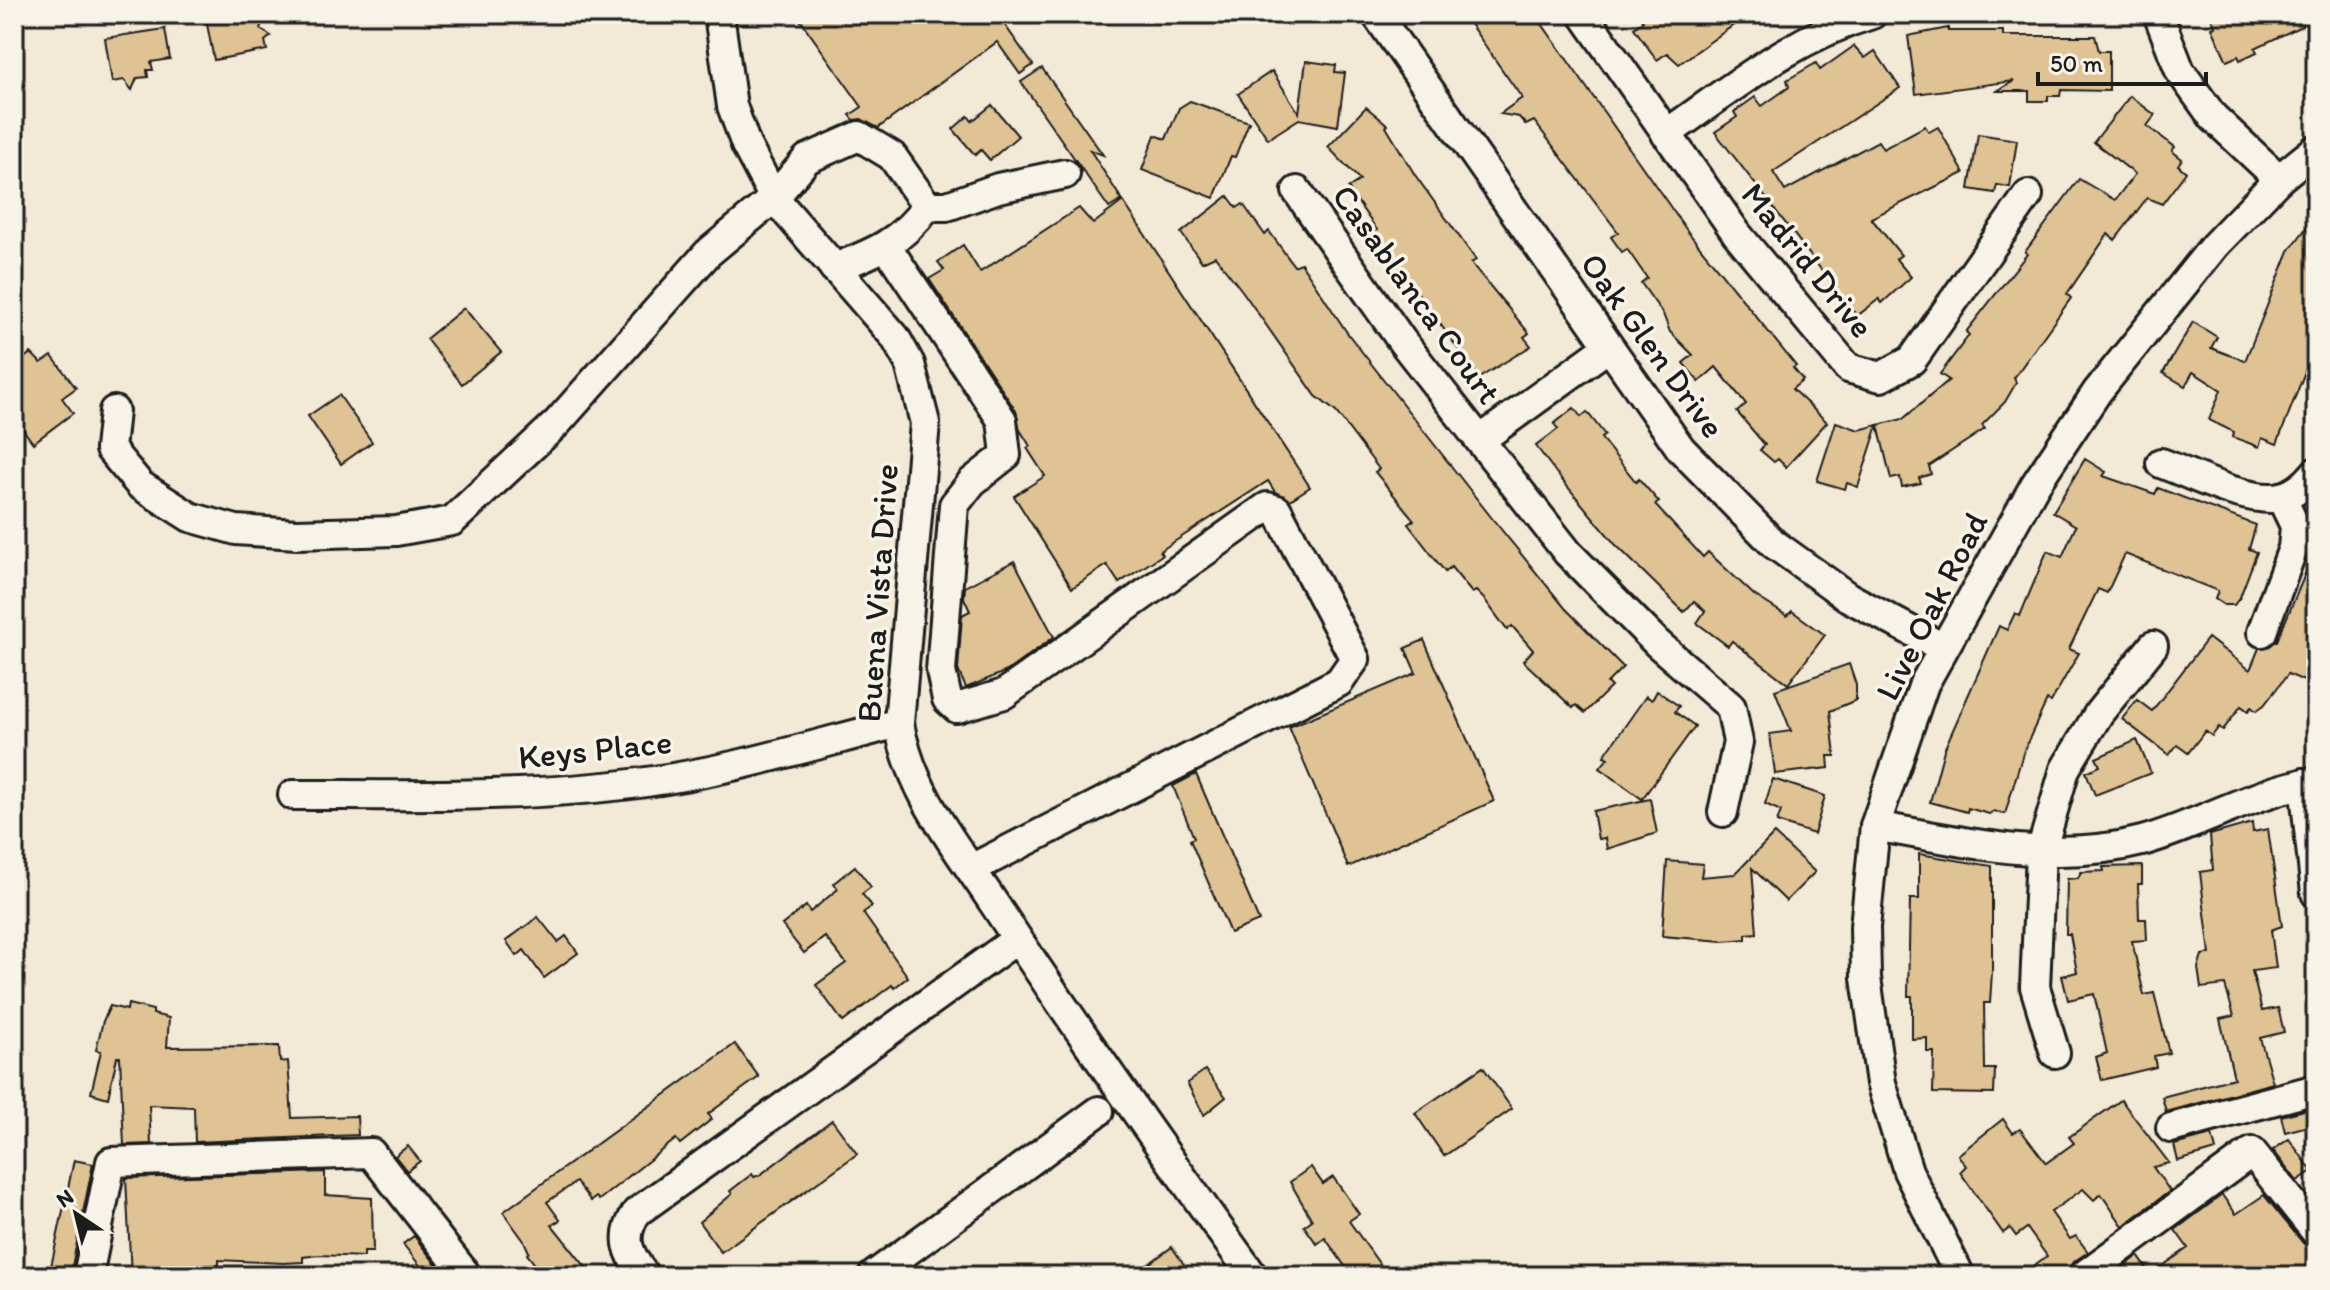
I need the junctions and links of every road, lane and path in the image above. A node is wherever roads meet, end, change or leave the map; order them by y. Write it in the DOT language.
graph roads {
  1 [pos="719,14"];
  2 [pos="1583,14"];
  3 [pos="1872,14"];
  4 [pos="2158,14"];
  5 [pos="1386,18"];
  6 [pos="1666,134"];
  7 [pos="2316,149"];
  8 [pos="1065,174"];
  9 [pos="2279,179"];
  10 [pos="1297,191"];
  11 [pos="2028,195"];
  12 [pos="774,198"];
  13 [pos="927,206"];
  14 [pos="887,247"];
  15 [pos="834,268"];
  16 [pos="1607,348"];
  17 [pos="114,411"];
  18 [pos="1480,440"];
  19 [pos="2161,463"];
  20 [pos="2316,472"];
  21 [pos="2281,497"];
  22 [pos="2262,632"];
  23 [pos="2153,646"];
  24 [pos="1943,648"];
  25 [pos="899,723"];
  26 [pos="2310,783"];
  27 [pos="293,795"];
  28 [pos="1723,812"];
  29 [pos="1875,826"];
  30 [pos="2041,852"];
  31 [pos="971,869"];
  32 [pos="2316,893"];
  33 [pos="1017,939"];
  34 [pos="2055,1053"];
  35 [pos="2316,1089"];
  36 [pos="2244,1109"];
  37 [pos="1099,1111"];
  38 [pos="2171,1128"];
  39 [pos="2252,1152"];
  40 [pos="2316,1232"];
  41 [pos="88,1276"];
  42 [pos="467,1276"];
  43 [pos="645,1276"];
  44 [pos="873,1276"];
  45 [pos="1253,1276"];
  46 [pos="1960,1276"];
  47 [pos="2083,1276"];
  1 -- 12 [label="street, Buena Vista Drive"];
  2 -- 6 [label="street, Madrid Drive"];
  3 -- 6 [label="street"];
  4 -- 9 [label="street"];
  5 -- 16 [label="street, Oak Glen Drive"];
  6 -- 11 [label="street, Madrid Drive"];
  7 -- 9 [label="street, Live Oak Road"];
  8 -- 13 [label="street"];
  9 -- 24 [label="street, Live Oak Road"];
  10 -- 18 [label="street, Casablanca Court"];
  12 -- 13 [label="street"];
  12 -- 15 [label="street, Buena Vista Drive"];
  12 -- 17 [label="street"];
  13 -- 14 [label="street"];
  14 -- 15 [label="street"];
  14 -- 31 [label="street"];
  15 -- 25 [label="street, Buena Vista Drive"];
  16 -- 18 [label="street, Casablanca Court"];
  16 -- 24 [label="street, Oak Glen Drive"];
  18 -- 28 [label="street, Casablanca Court"];
  19 -- 21 [label="street"];
  20 -- 21 [label="street"];
  21 -- 22 [label="street"];
  23 -- 30 [label="street"];
  24 -- 29 [label="street, Live Oak Road"];
  25 -- 27 [label="street, Keys Place"];
  25 -- 31 [label="street, Buena Vista Drive"];
  26 -- 30 [label="street"];
  26 -- 32 [label="street"];
  29 -- 30 [label="street"];
  29 -- 46 [label="street, Live Oak Road"];
  30 -- 34 [label="street"];
  31 -- 33 [label="street, Buena Vista Drive"];
  33 -- 43 [label="street"];
  33 -- 45 [label="street, Buena Vista Drive"];
  35 -- 36 [label="street"];
  36 -- 38 [label="street"];
  36 -- 39 [label="street"];
  37 -- 44 [label="street"];
  39 -- 40 [label="street"];
  39 -- 47 [label="street"];
  41 -- 42 [label="street"];
}
